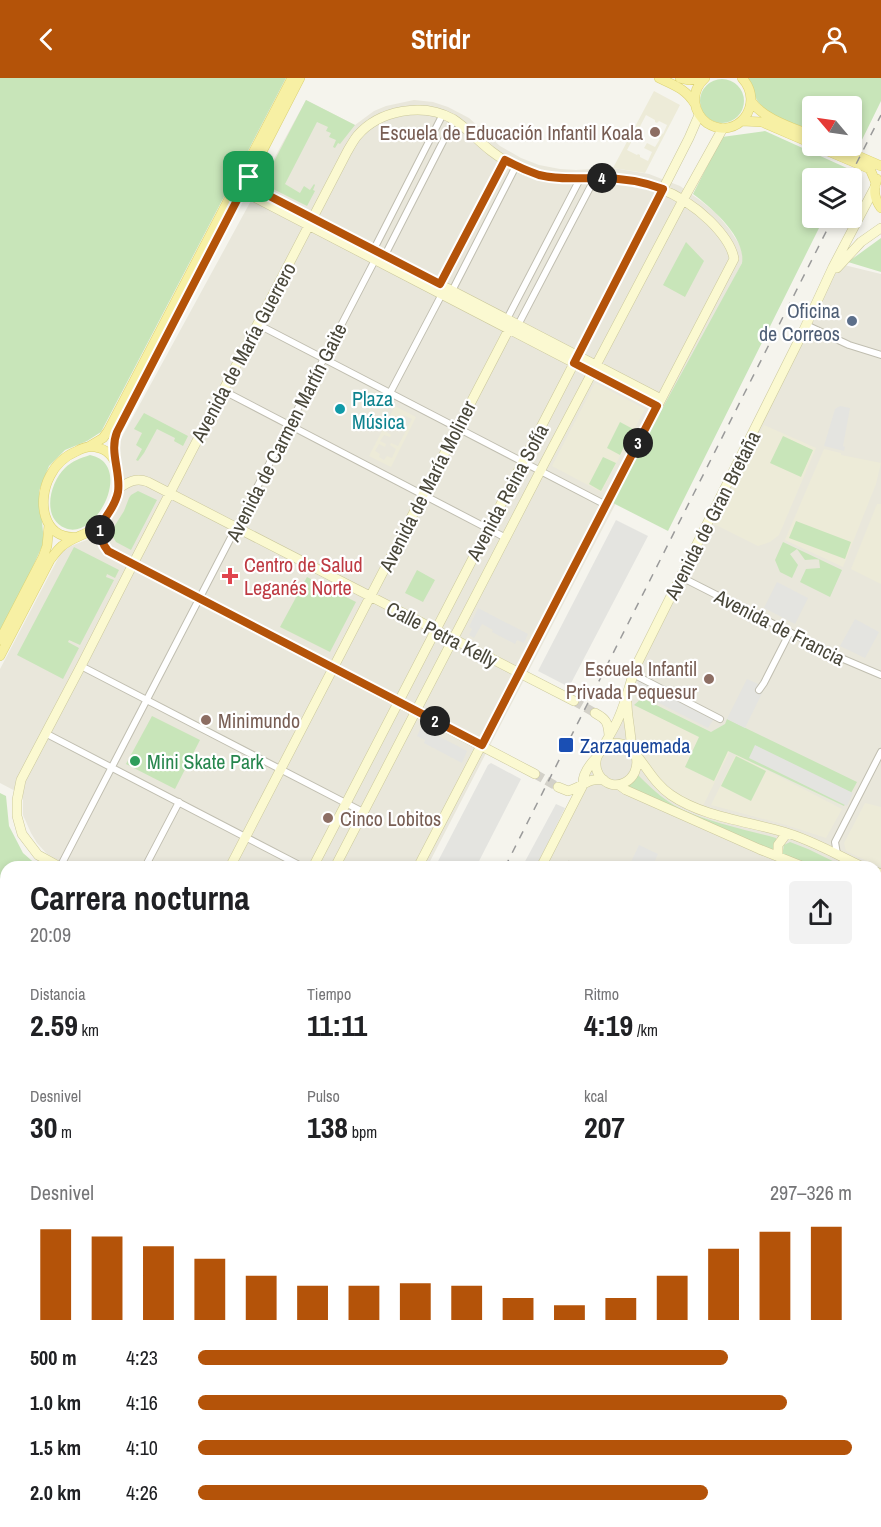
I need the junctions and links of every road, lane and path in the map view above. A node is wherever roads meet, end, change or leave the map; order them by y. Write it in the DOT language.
graph roads {
  1 [pos="292,78"];
  2 [pos="300,78"];
  3 [pos="659,78"];
  4 [pos="680,78"];
  5 [pos="703,78"];
  6 [pos="742,78"];
  7 [pos="751,101"];
  8 [pos="695,104"];
  9 [pos="444,114"];
  10 [pos="699,115"];
  11 [pos="454,120"];
  12 [pos="742,121"];
  13 [pos="723,128"];
  14 [pos="802,131"];
  15 [pos="802,140"];
  16 [pos="862,155"];
  17 [pos="840,156"];
  18 [pos="505,160"];
  19 [pos="879,161"];
  20 [pos="516,166"];
  21 [pos="881,172"];
  22 [pos="249,177"];
  23 [pos="595,178"];
  24 [pos="580,179"];
  25 [pos="875,185"];
  26 [pos="663,189"];
  27 [pos="239,196"];
  28 [pos="683,200"];
  29 [pos="881,208"];
  30 [pos="311,221"];
  31 [pos="881,228"];
  32 [pos="541,253"];
  33 [pos="378,254"];
  34 [pos="552,259"];
  35 [pos="825,284"];
  36 [pos="445,290"];
  37 [pos="257,324"];
  38 [pos="511,324"];
  39 [pos="806,325"];
  40 [pos="881,355"];
  41 [pos="324,359"];
  42 [pos="576,359"];
  43 [pos="594,369"];
  44 [pos="222,390"];
  45 [pos="390,393"];
  46 [pos="659,402"];
  47 [pos="290,425"];
  48 [pos="458,428"];
  49 [pos="87,447"];
  50 [pos="523,462"];
  51 [pos="116,463"];
  52 [pos="540,471"];
  53 [pos="118,489"];
  54 [pos="170,493"];
  55 [pos="423,495"];
  56 [pos="606,505"];
  57 [pos="101,523"];
  58 [pos="49,525"];
  59 [pos="236,527"];
  60 [pos="488,528"];
  61 [pos="77,537"];
  62 [pos="506,538"];
  63 [pos="133,564"];
  64 [pos="681,577"];
  65 [pos="370,597"];
  66 [pos="199,598"];
  67 [pos="435,630"];
  68 [pos="790,632"];
  69 [pos="0,639"];
  70 [pos="453,640"];
  71 [pos="0,656"];
  72 [pos="81,666"];
  73 [pos="333,668"];
  74 [pos="519,674"];
  75 [pos="633,674"];
  76 [pos="881,675"];
  77 [pos="759,690"];
  78 [pos="627,696"];
  79 [pos="147,701"];
  80 [pos="574,701"];
  81 [pos="398,702"];
  82 [pos="416,711"];
  83 [pos="596,712"];
  84 [pos="718,718"];
  85 [pos="45,733"];
  86 [pos="609,735"];
  87 [pos="482,745"];
  88 [pos="603,748"];
  89 [pos="881,752"];
  90 [pos="633,753"];
  91 [pos="597,757"];
  92 [pos="112,768"];
  93 [pos="280,770"];
  94 [pos="535,774"];
  95 [pos="604,780"];
  96 [pos="583,785"];
  97 [pos="619,785"];
  98 [pos="558,787"];
  99 [pos="179,802"];
  100 [pos="346,804"];
  101 [pos="363,813"];
  102 [pos="788,833"];
  103 [pos="245,837"];
  104 [pos="836,842"];
  105 [pos="823,847"];
  106 [pos="838,854"];
  107 [pos="778,856"];
  108 [pos="49,861"];
  109 [pos="63,861"];
  110 [pos="149,861"];
  111 [pos="233,861"];
  112 [pos="291,861"];
  113 [pos="316,861"];
  114 [pos="338,861"];
  115 [pos="421,861"];
  116 [pos="544,861"];
  117 [pos="790,861"];
  118 [pos="851,861"];
  1 -- 49 [label="main road"];
  2 -- 22 [label="main road"];
  3 -- 8 [label="main road"];
  4 -- 5 [label="main road"];
  5 -- 8 [label="main road"];
  6 -- 7 [label="main road"];
  7 -- 12 [label="main road"];
  7 -- 14 [label="main road"];
  8 -- 10 [label="main road"];
  9 -- 11 [label="street, Avenida de María Guerrero"];
  9 -- 30 [label="street, Avenida de María Guerrero"];
  9 -- 33 [label="street, Avenida de Carmen Martín Gaite"];
  10 -- 13 [label="main road"];
  10 -- 26 [label="street, Avenida Reina Sofía"];
  11 -- 18 [label="street, Avenida de María Guerrero"];
  11 -- 33 [label="street, Avenida de Carmen Martín Gaite"];
  12 -- 13 [label="main road"];
  12 -- 15 [label="main road"];
  13 -- 28 [label="street, Avenida Reina Sofía"];
  16 -- 19 [label="main road"];
  17 -- 25 [label="main road"];
  18 -- 20 [label="street, Avenida de María Guerrero"];
  18 -- 36 [label="street"];
  20 -- 24 [label="street, Avenida de María Guerrero"];
  20 -- 36 [label="street"];
  21 -- 25 [label="main road"];
  22 -- 27 [label="main road"];
  22 -- 30 [label="street"];
  23 -- 24 [label="street, Avenida de María Guerrero"];
  23 -- 26 [label="street, Avenida de María Guerrero"];
  23 -- 34 [label="street, Avenida de María Moliner"];
  24 -- 32 [label="street, Avenida de María Moliner"];
  25 -- 29 [label="main road"];
  25 -- 35 [label="street, Avenida de Gran Bretaña"];
  26 -- 28 [label="street, Avenida de María Guerrero"];
  26 -- 42 [label="street, Avenida Reina Sofía"];
  27 -- 30 [label="street"];
  27 -- 51 [label="main road"];
  28 -- 43 [label="street, Avenida Reina Sofía"];
  28 -- 46 [label="street, Avenida de María Guerrero"];
  30 -- 33 [label="street"];
  30 -- 37 [label="street, Avenida de María Guerrero"];
  31 -- 35 [label="street, Avenida de Gran Bretaña"];
  32 -- 34 [label="street"];
  32 -- 38 [label="street, Avenida de María Moliner"];
  33 -- 36 [label="street"];
  33 -- 41 [label="street, Avenida de Carmen Martín Gaite"];
  34 -- 38 [label="street, Avenida de María Moliner"];
  35 -- 39 [label="street, Avenida de Gran Bretaña"];
  36 -- 38 [label="street"];
  36 -- 45 [label="street"];
  37 -- 41 [label="street"];
  37 -- 44 [label="street, Avenida de María Guerrero"];
  38 -- 42 [label="street"];
  38 -- 48 [label="street, Avenida de María Moliner"];
  39 -- 40 [label="street"];
  39 -- 64 [label="street, Avenida de Gran Bretaña"];
  41 -- 45 [label="street"];
  41 -- 47 [label="street, Avenida de Carmen Martín Gaite"];
  42 -- 43 [label="street"];
  42 -- 50 [label="street, Avenida Reina Sofía"];
  43 -- 46 [label="street"];
  43 -- 52 [label="street, Avenida Reina Sofía"];
  44 -- 47 [label="street"];
  44 -- 54 [label="street, Avenida de María Guerrero"];
  45 -- 48 [label="street"];
  46 -- 56 [label="street"];
  47 -- 55 [label="street"];
  47 -- 59 [label="street, Avenida de Carmen Martín Gaite"];
  48 -- 50 [label="street"];
  48 -- 55 [label="street, Avenida de María Moliner"];
  49 -- 51 [label="main road"];
  49 -- 58 [label="main road"];
  50 -- 52 [label="street"];
  50 -- 60 [label="street, Avenida Reina Sofía"];
  51 -- 53 [label="main road"];
  52 -- 56 [label="street"];
  52 -- 62 [label="street, Avenida Reina Sofía"];
  53 -- 54 [label="street, Calle Petra Kelly"];
  53 -- 57 [label="main road"];
  54 -- 59 [label="street, Calle Petra Kelly"];
  54 -- 63 [label="street, Avenida de María Guerrero"];
  55 -- 60 [label="street"];
  55 -- 65 [label="street, Avenida de María Moliner"];
  56 -- 74 [label="street"];
  57 -- 61 [label="main road"];
  57 -- 63 [label="street"];
  58 -- 61 [label="main road"];
  58 -- 69 [label="main road"];
  59 -- 65 [label="street, Calle Petra Kelly"];
  59 -- 66 [label="street, Avenida de Carmen Martín Gaite"];
  60 -- 62 [label="street"];
  60 -- 67 [label="street, Avenida Reina Sofía"];
  61 -- 71 [label="main road"];
  62 -- 70 [label="street, Avenida Reina Sofía"];
  63 -- 66 [label="street"];
  63 -- 72 [label="street, Avenida de María Guerrero"];
  64 -- 68 [label="street, Avenida de Francia"];
  64 -- 75 [label="street, Avenida de Gran Bretaña"];
  65 -- 67 [label="street, Calle Petra Kelly"];
  65 -- 73 [label="street, Avenida de María Moliner"];
  66 -- 73 [label="street"];
  66 -- 79 [label="street, Avenida de Carmen Martín Gaite"];
  67 -- 70 [label="street, Calle Petra Kelly"];
  67 -- 81 [label="street, Avenida Reina Sofía"];
  68 -- 76 [label="street, Avenida de Francia"];
  68 -- 77 [label="street"];
  70 -- 74 [label="street, Calle Petra Kelly"];
  70 -- 82 [label="street, Avenida Reina Sofía"];
  72 -- 79 [label="street"];
  72 -- 85 [label="street, Avenida de María Guerrero"];
  73 -- 81 [label="street"];
  73 -- 93 [label="street, Avenida de María Moliner"];
  74 -- 80 [label="street, Calle Petra Kelly"];
  74 -- 87 [label="street"];
  75 -- 78 [label="street, Avenida de Gran Bretaña"];
  75 -- 84 [label="street"];
  78 -- 86 [label="street, Avenida de Gran Bretaña"];
  78 -- 90 [label="street"];
  79 -- 92 [label="street, Avenida de Carmen Martín Gaite"];
  79 -- 93 [label="street"];
  81 -- 82 [label="street"];
  81 -- 100 [label="street, Avenida Reina Sofía"];
  82 -- 87 [label="street"];
  82 -- 101 [label="street, Avenida Reina Sofía"];
  83 -- 86 [label="street"];
  85 -- 92 [label="street"];
  85 -- 108 [label="street, Avenida de María Guerrero"];
  86 -- 88 [label="street, Avenida de Gran Bretaña"];
  87 -- 94 [label="street"];
  87 -- 115 [label="street"];
  88 -- 90 [label="street"];
  88 -- 91 [label="street"];
  89 -- 104 [label="street"];
  90 -- 97 [label="street"];
  90 -- 102 [label="street"];
  91 -- 95 [label="street"];
  91 -- 96 [label="street"];
  92 -- 99 [label="street"];
  92 -- 109 [label="street, Avenida de Carmen Martín Gaite"];
  93 -- 100 [label="street"];
  93 -- 103 [label="street, Avenida de María Moliner"];
  95 -- 96 [label="street"];
  95 -- 97 [label="street"];
  96 -- 98 [label="street"];
  96 -- 116 [label="street"];
  97 -- 107 [label="street"];
  99 -- 103 [label="street"];
  99 -- 110 [label="street"];
  100 -- 101 [label="street"];
  100 -- 113 [label="street, Avenida Reina Sofía"];
  101 -- 114 [label="street, Avenida Reina Sofía"];
  102 -- 105 [label="street"];
  102 -- 107 [label="street"];
  103 -- 111 [label="street, Avenida de María Moliner"];
  103 -- 112 [label="street"];
  104 -- 105 [label="street"];
  104 -- 106 [label="street"];
  105 -- 106 [label="street"];
  106 -- 118 [label="street"];
  107 -- 117 [label="street"];
}
